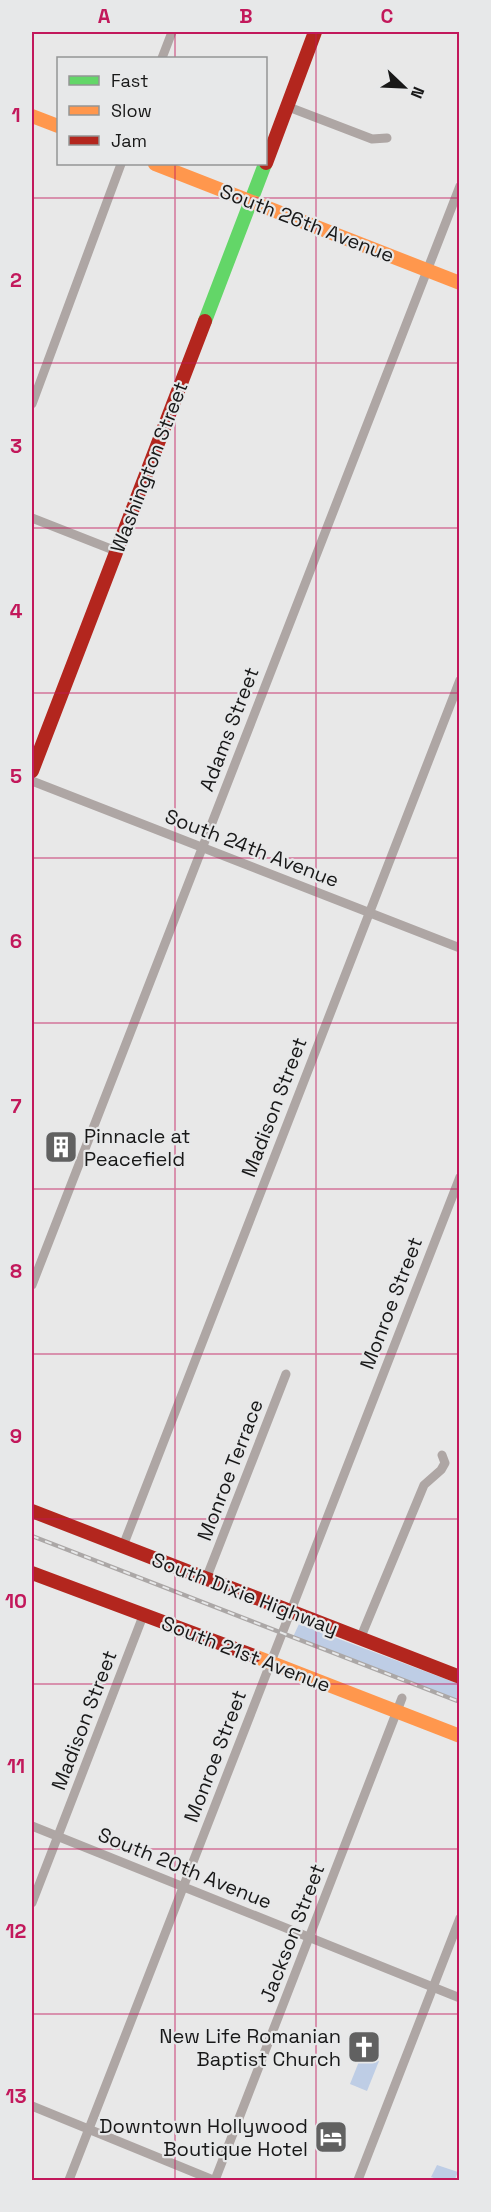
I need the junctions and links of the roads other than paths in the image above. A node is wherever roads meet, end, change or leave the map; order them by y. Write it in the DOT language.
graph roads {
  1 [pos="172,32"];
  2 [pos="315,32"];
  3 [pos="162,57"];
  4 [pos="286,106"];
  5 [pos="32,116"];
  6 [pos="57,126"];
  7 [pos="387,138"];
  8 [pos="267,160"];
  9 [pos="121,165"];
  10 [pos="158,165"];
  11 [pos="265,165"];
  12 [pos="459,186"];
  13 [pos="251,202"];
  14 [pos="427,270"];
  15 [pos="459,282"];
  16 [pos="32,404"];
  17 [pos="32,518"];
  18 [pos="116,551"];
  19 [pos="459,680"];
  20 [pos="32,771"];
  21 [pos="32,781"];
  22 [pos="201,848"];
  23 [pos="369,913"];
  24 [pos="459,948"];
  25 [pos="459,1177"];
  26 [pos="32,1285"];
  27 [pos="286,1374"];
  28 [pos="442,1455"];
  29 [pos="32,1511"];
  30 [pos="123,1546"];
  31 [pos="32,1573"];
  32 [pos="206,1579"];
  33 [pos="291,1611"];
  34 [pos="143,1616"];
  35 [pos="360,1639"];
  36 [pos="271,1663"];
  37 [pos="459,1674"];
  38 [pos="402,1698"];
  39 [pos="397,1712"];
  40 [pos="459,1736"];
  41 [pos="32,1826"];
  42 [pos="57,1836"];
  43 [pos="184,1887"];
  44 [pos="32,1903"];
  45 [pos="459,1918"];
  46 [pos="309,1937"];
  47 [pos="433,1987"];
  48 [pos="459,1998"];
  49 [pos="32,2106"];
  50 [pos="89,2129"];
  51 [pos="69,2181"];
  52 [pos="214,2181"];
  53 [pos="358,2181"];
  1 -- 3 [label="street"];
  2 -- 4 [label="street, Washington Street"];
  4 -- 7 [label="street"];
  4 -- 8 [label="street, Washington Street"];
  5 -- 6 [label="street"];
  9 -- 16 [label="street"];
  10 -- 13 [label="street, South 26th Avenue"];
  11 -- 13 [label="street, Washington Street"];
  12 -- 14 [label="street, Adams Street"];
  13 -- 14 [label="street, South 26th Avenue"];
  13 -- 18 [label="street, Washington Street"];
  14 -- 15 [label="street, South 26th Avenue"];
  14 -- 22 [label="street, Adams Street"];
  17 -- 18 [label="street"];
  18 -- 20 [label="street, Washington Street"];
  19 -- 23 [label="street, Madison Street"];
  21 -- 22 [label="street, South 24th Avenue"];
  22 -- 23 [label="street, South 24th Avenue"];
  22 -- 26 [label="street, Adams Street"];
  23 -- 24 [label="street, South 24th Avenue"];
  23 -- 30 [label="street, Madison Street"];
  25 -- 33 [label="street, Monroe Street"];
  27 -- 32 [label="street, Monroe Terrace"];
  28 -- 35 [label="street"];
  29 -- 30 [label="street, South Dixie Highway"];
  30 -- 32 [label="street, South Dixie Highway"];
  31 -- 34 [label="street, South 21st Avenue"];
  32 -- 33 [label="street, South Dixie Highway"];
  33 -- 35 [label="street, South Dixie Highway"];
  33 -- 36 [label="street, Monroe Street"];
  34 -- 36 [label="street, South 21st Avenue"];
  34 -- 42 [label="street, Madison Street"];
  35 -- 37 [label="street, South Dixie Highway"];
  36 -- 39 [label="street, South 21st Avenue"];
  36 -- 43 [label="street, Monroe Street"];
  38 -- 39 [label="street, Jackson Street"];
  39 -- 40 [label="street, South 21st Avenue"];
  39 -- 46 [label="street, Jackson Street"];
  41 -- 42 [label="street, South 20th Avenue"];
  42 -- 43 [label="street, South 20th Avenue"];
  42 -- 44 [label="street, Madison Street"];
  43 -- 46 [label="street, South 20th Avenue"];
  43 -- 50 [label="street, Monroe Street"];
  45 -- 47 [label="street"];
  46 -- 47 [label="street, South 20th Avenue"];
  46 -- 52 [label="street, Jackson Street"];
  47 -- 48 [label="street, South 20th Avenue"];
  47 -- 53 [label="street"];
  49 -- 50 [label="street"];
  50 -- 51 [label="street, Monroe Street"];
  50 -- 52 [label="street"];
}
